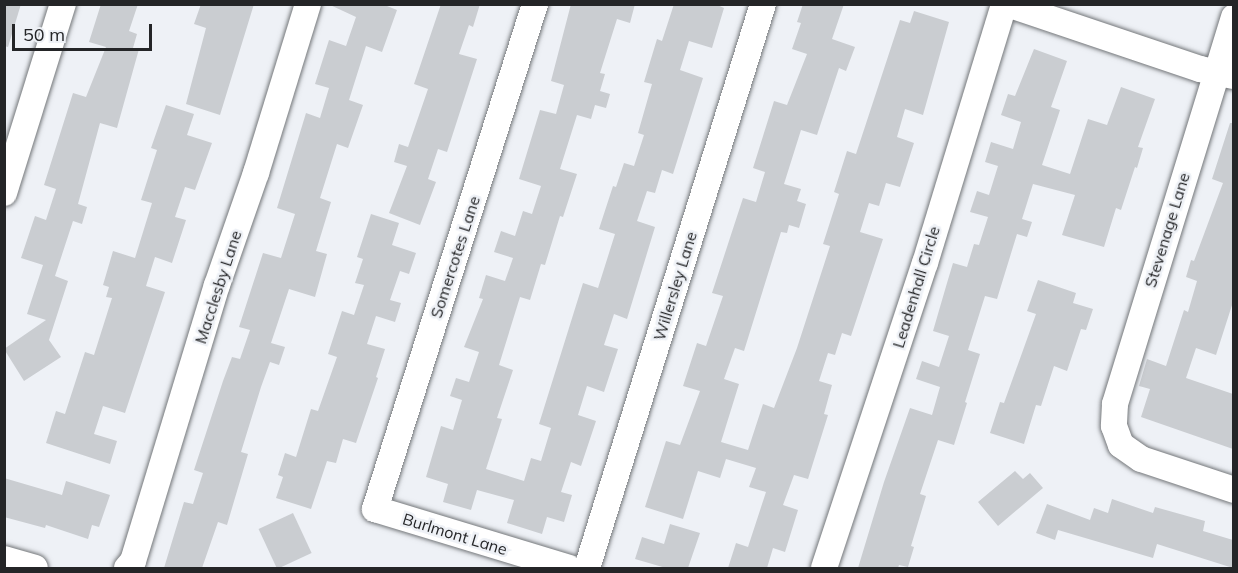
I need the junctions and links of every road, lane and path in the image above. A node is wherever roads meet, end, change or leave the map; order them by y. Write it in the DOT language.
graph roads {
  1 [pos="63,4"];
  2 [pos="308,4"];
  3 [pos="535,4"];
  4 [pos="763,4"];
  5 [pos="1006,4"];
  6 [pos="1233,17"];
  7 [pos="1225,74"];
  8 [pos="4,193"];
  9 [pos="1233,489"];
  10 [pos="375,509"];
  11 [pos="7,562"];
  12 [pos="35,568"];
  13 [pos="127,568"];
  14 [pos="569,568"];
  15 [pos="587,568"];
  16 [pos="824,568"];
  1 -- 8 [label="street"];
  2 -- 13 [label="street, Macclesby Lane"];
  3 -- 10 [label="street, Somercotes Lane"];
  4 -- 15 [label="street, Willersley Lane"];
  5 -- 7 [label="street"];
  5 -- 16 [label="street, Leadenhall Circle"];
  6 -- 7 [label="street, Stevenage Lane"];
  7 -- 9 [label="street, Stevenage Lane"];
  10 -- 14 [label="street, Burlmont Lane"];
  11 -- 12 [label="street"];
}
